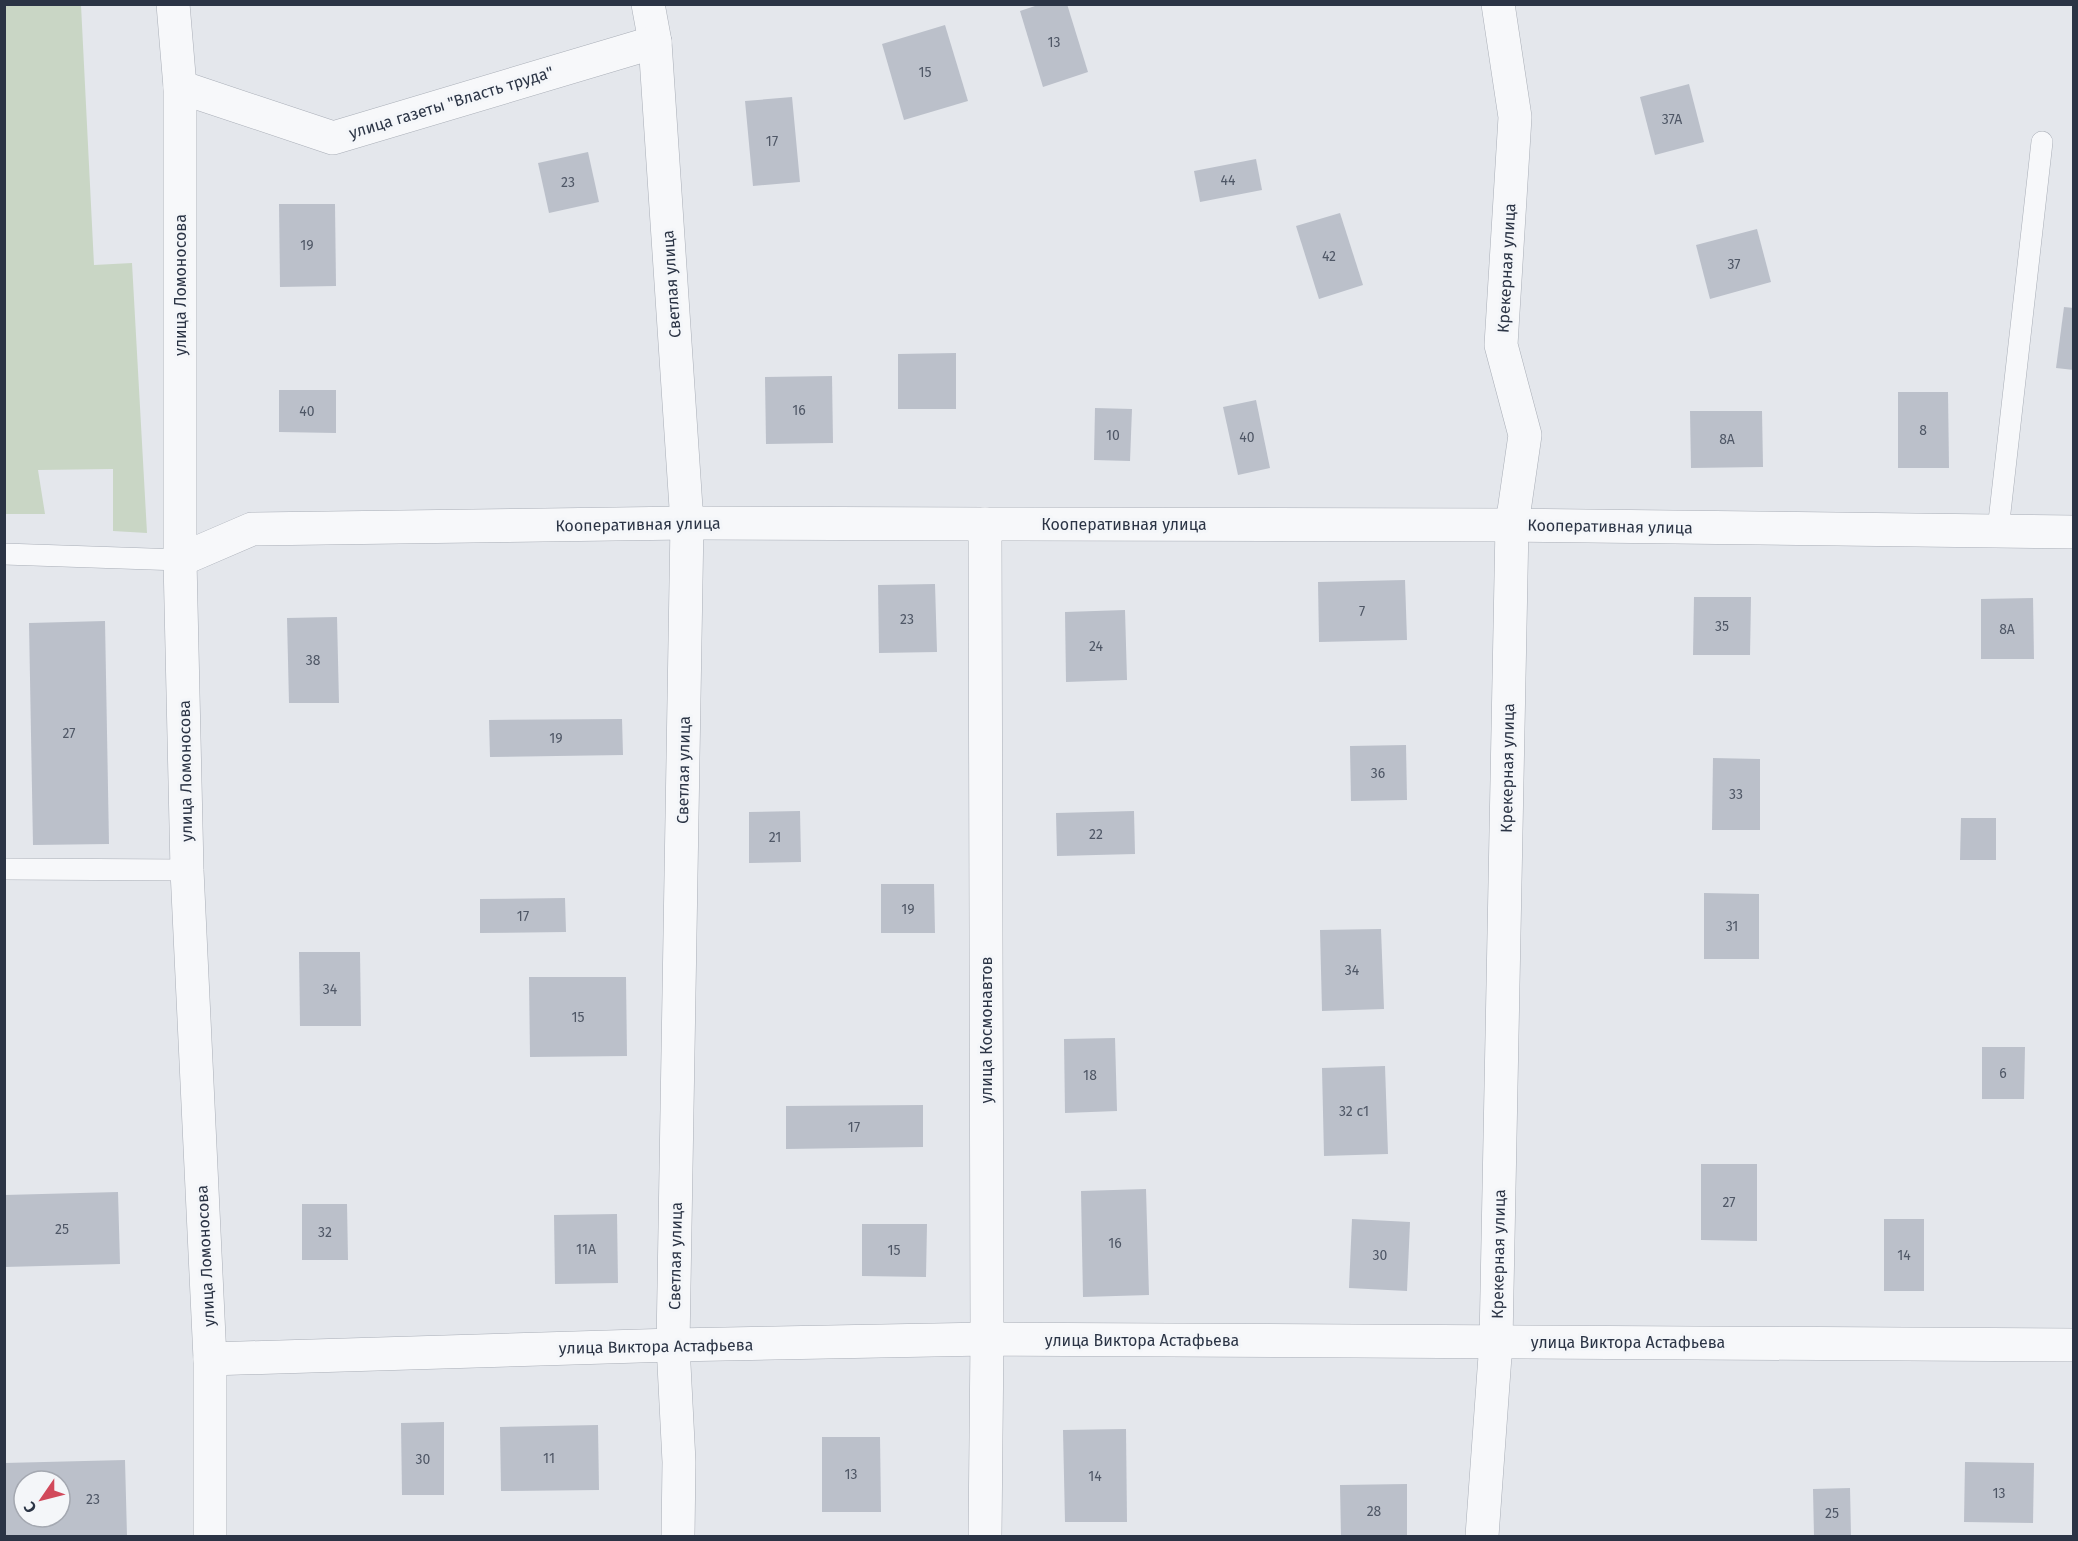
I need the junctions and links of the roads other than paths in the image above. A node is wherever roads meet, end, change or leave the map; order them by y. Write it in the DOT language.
graph roads {
  1 [pos="173,4"];
  2 [pos="648,4"];
  3 [pos="1498,4"];
  4 [pos="655,42"];
  5 [pos="180,87"];
  6 [pos="2042,141"];
  7 [pos="687,524"];
  8 [pos="985,524"];
  9 [pos="1512,525"];
  10 [pos="1998,530"];
  11 [pos="2073,532"];
  12 [pos="4,554"];
  13 [pos="180,560"];
  14 [pos="4,869"];
  15 [pos="187,870"];
  16 [pos="987,1339"];
  17 [pos="1496,1342"];
  18 [pos="674,1345"];
  19 [pos="2073,1346"];
  20 [pos="210,1359"];
  21 [pos="210,1536"];
  22 [pos="678,1536"];
  23 [pos="985,1536"];
  24 [pos="1482,1536"];
  1 -- 5 [label="street, улица Ломоносова"];
  2 -- 4 [label="street, Светлая улица"];
  3 -- 9 [label="street, Крекерная улица"];
  4 -- 5 [label="street, улица газеты \"Власть труда\""];
  4 -- 7 [label="street, Светлая улица"];
  5 -- 13 [label="street, улица Ломоносова"];
  6 -- 10 [label="lane"];
  7 -- 8 [label="street, Кооперативная улица"];
  7 -- 13 [label="street, Кооперативная улица"];
  7 -- 18 [label="street, Светлая улица"];
  8 -- 9 [label="street, Кооперативная улица"];
  8 -- 16 [label="street, улица Космонавтов"];
  9 -- 10 [label="street, Кооперативная улица"];
  9 -- 17 [label="street, Крекерная улица"];
  10 -- 11 [label="street, Кооперативная улица"];
  12 -- 13 [label="lane"];
  13 -- 15 [label="street, улица Ломоносова"];
  14 -- 15 [label="lane"];
  15 -- 20 [label="street, улица Ломоносова"];
  16 -- 17 [label="street, улица Виктора Астафьева"];
  16 -- 18 [label="street, улица Виктора Астафьева"];
  16 -- 23 [label="street, улица Космонавтов"];
  17 -- 19 [label="street, улица Виктора Астафьева"];
  17 -- 24 [label="street, Крекерная улица"];
  18 -- 20 [label="street, улица Виктора Астафьева"];
  18 -- 22 [label="street, Светлая улица"];
  20 -- 21 [label="street, улица Ломоносова"];
}
